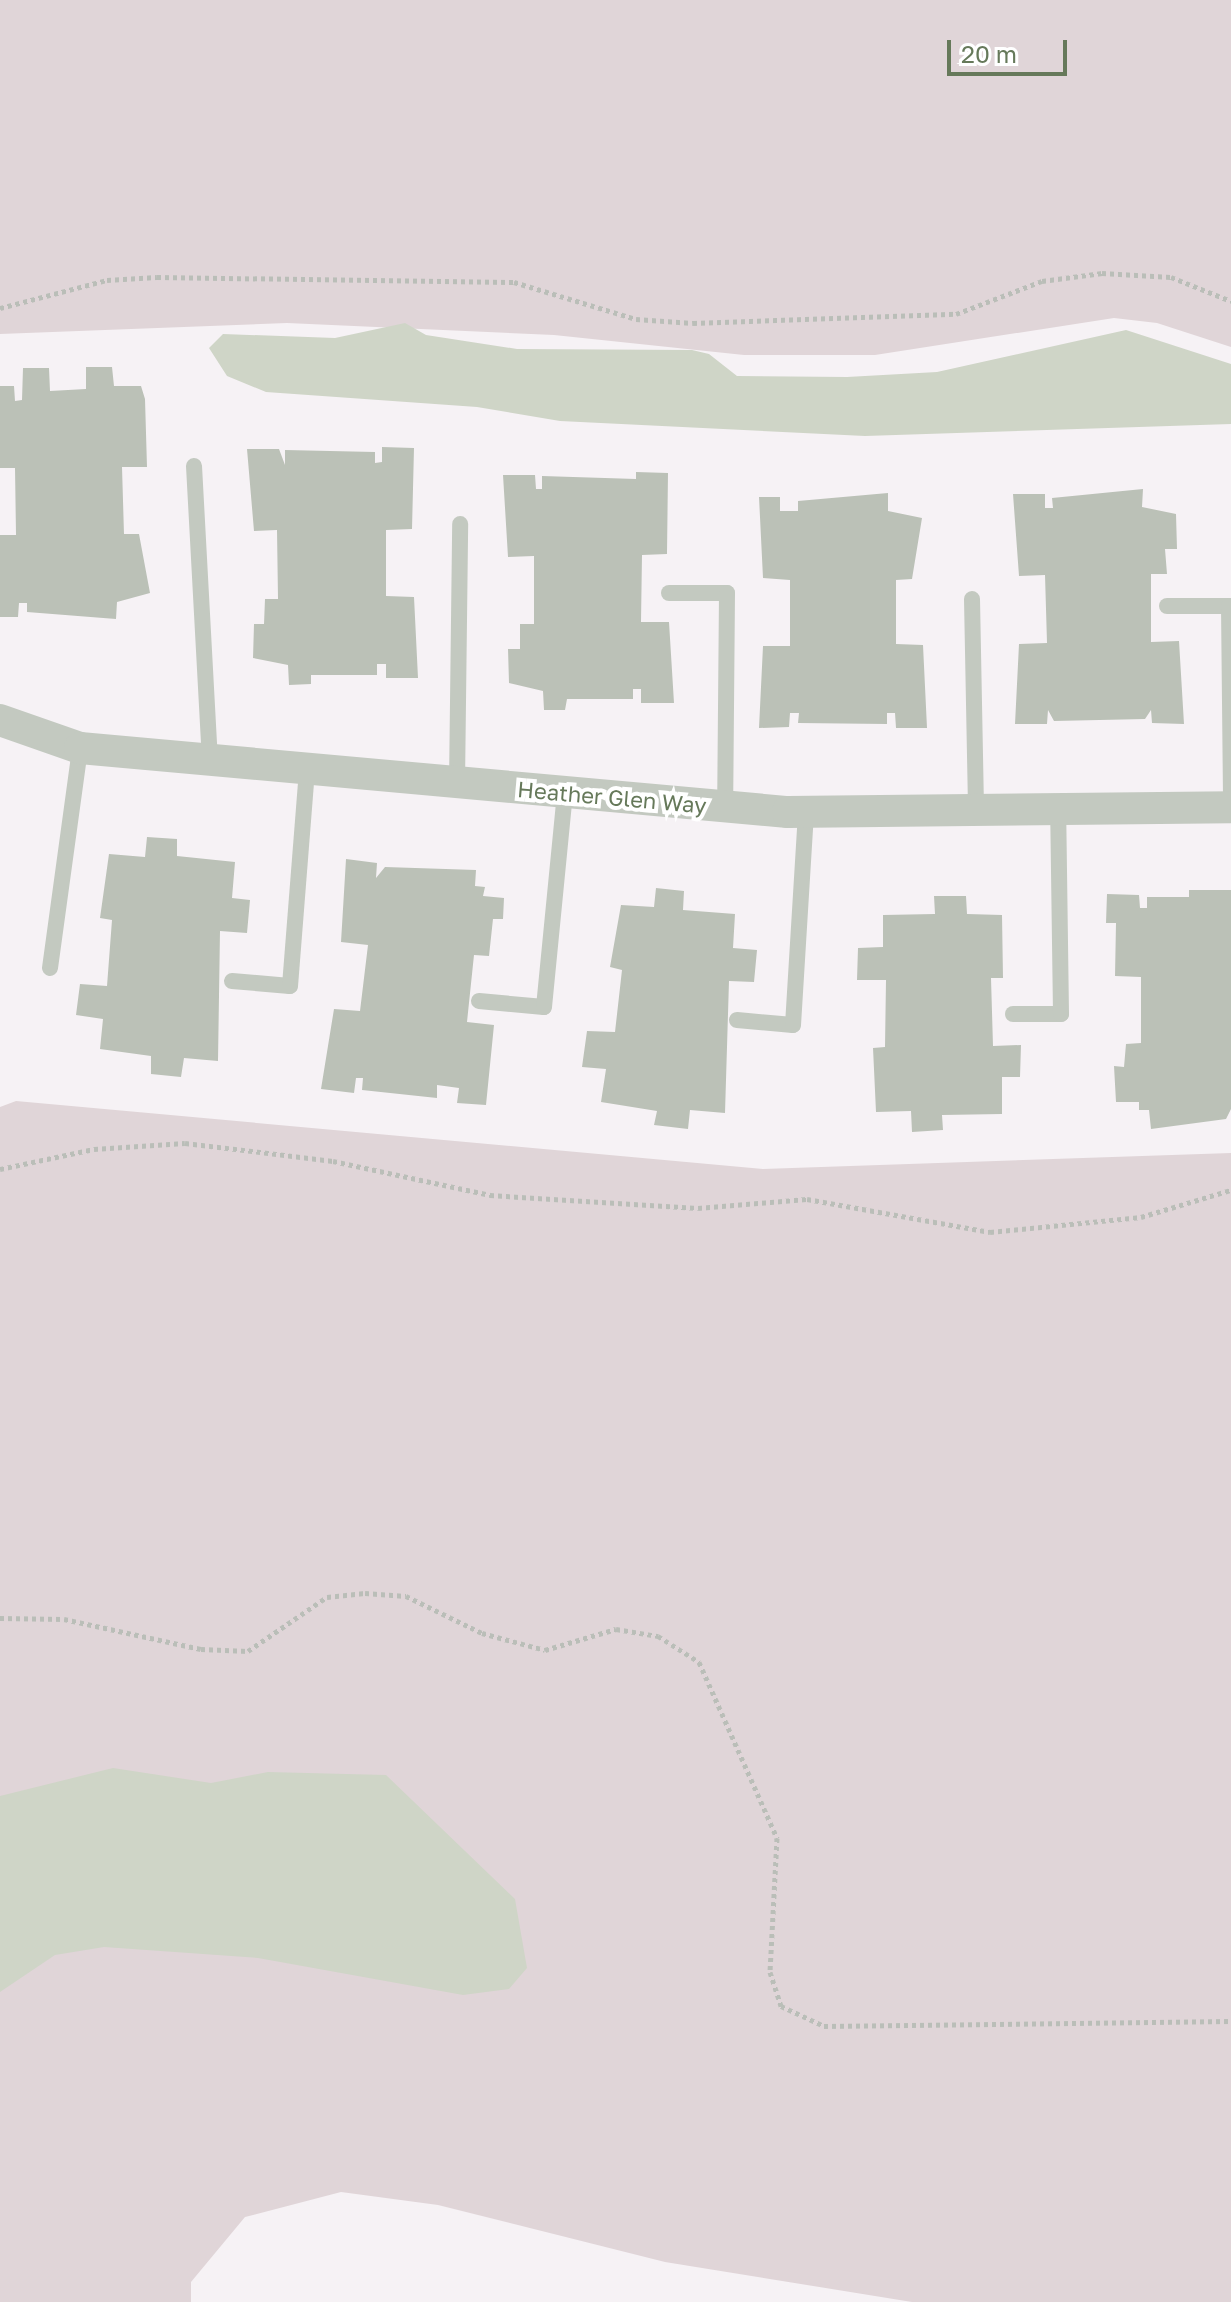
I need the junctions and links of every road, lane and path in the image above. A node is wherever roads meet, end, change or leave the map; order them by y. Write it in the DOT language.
graph roads {
  1 [pos="1231,301"];
  2 [pos="0,308"];
  3 [pos="194,466"];
  4 [pos="460,524"];
  5 [pos="669,593"];
  6 [pos="972,599"];
  7 [pos="1167,606"];
  8 [pos="1230,606"];
  9 [pos="0,720"];
  10 [pos="80,748"];
  11 [pos="210,758"];
  12 [pos="307,771"];
  13 [pos="457,784"];
  14 [pos="565,791"];
  15 [pos="1231,806"];
  16 [pos="725,807"];
  17 [pos="1058,809"];
  18 [pos="976,810"];
  19 [pos="806,812"];
  20 [pos="50,968"];
  21 [pos="232,981"];
  22 [pos="479,1001"];
  23 [pos="1013,1014"];
  24 [pos="737,1020"];
  25 [pos="0,1169"];
  26 [pos="1231,1190"];
  27 [pos="0,1618"];
  28 [pos="1231,2021"];
  1 -- 2 [label="path"];
  3 -- 11 [label="lane"];
  4 -- 13 [label="lane"];
  5 -- 16 [label="lane"];
  6 -- 18 [label="lane"];
  7 -- 8 [label="lane"];
  8 -- 15 [label="lane"];
  9 -- 10 [label="street, Heather Glen Way"];
  10 -- 11 [label="street, Heather Glen Way"];
  10 -- 20 [label="lane"];
  11 -- 12 [label="street, Heather Glen Way"];
  12 -- 13 [label="street, Heather Glen Way"];
  12 -- 21 [label="lane"];
  13 -- 14 [label="street, Heather Glen Way"];
  14 -- 16 [label="street, Heather Glen Way"];
  14 -- 22 [label="lane"];
  15 -- 17 [label="street, Heather Glen Way"];
  16 -- 19 [label="street, Heather Glen Way"];
  17 -- 18 [label="street, Heather Glen Way"];
  17 -- 23 [label="lane"];
  18 -- 19 [label="street, Heather Glen Way"];
  19 -- 24 [label="lane"];
  25 -- 26 [label="path"];
  27 -- 28 [label="path"];
}
